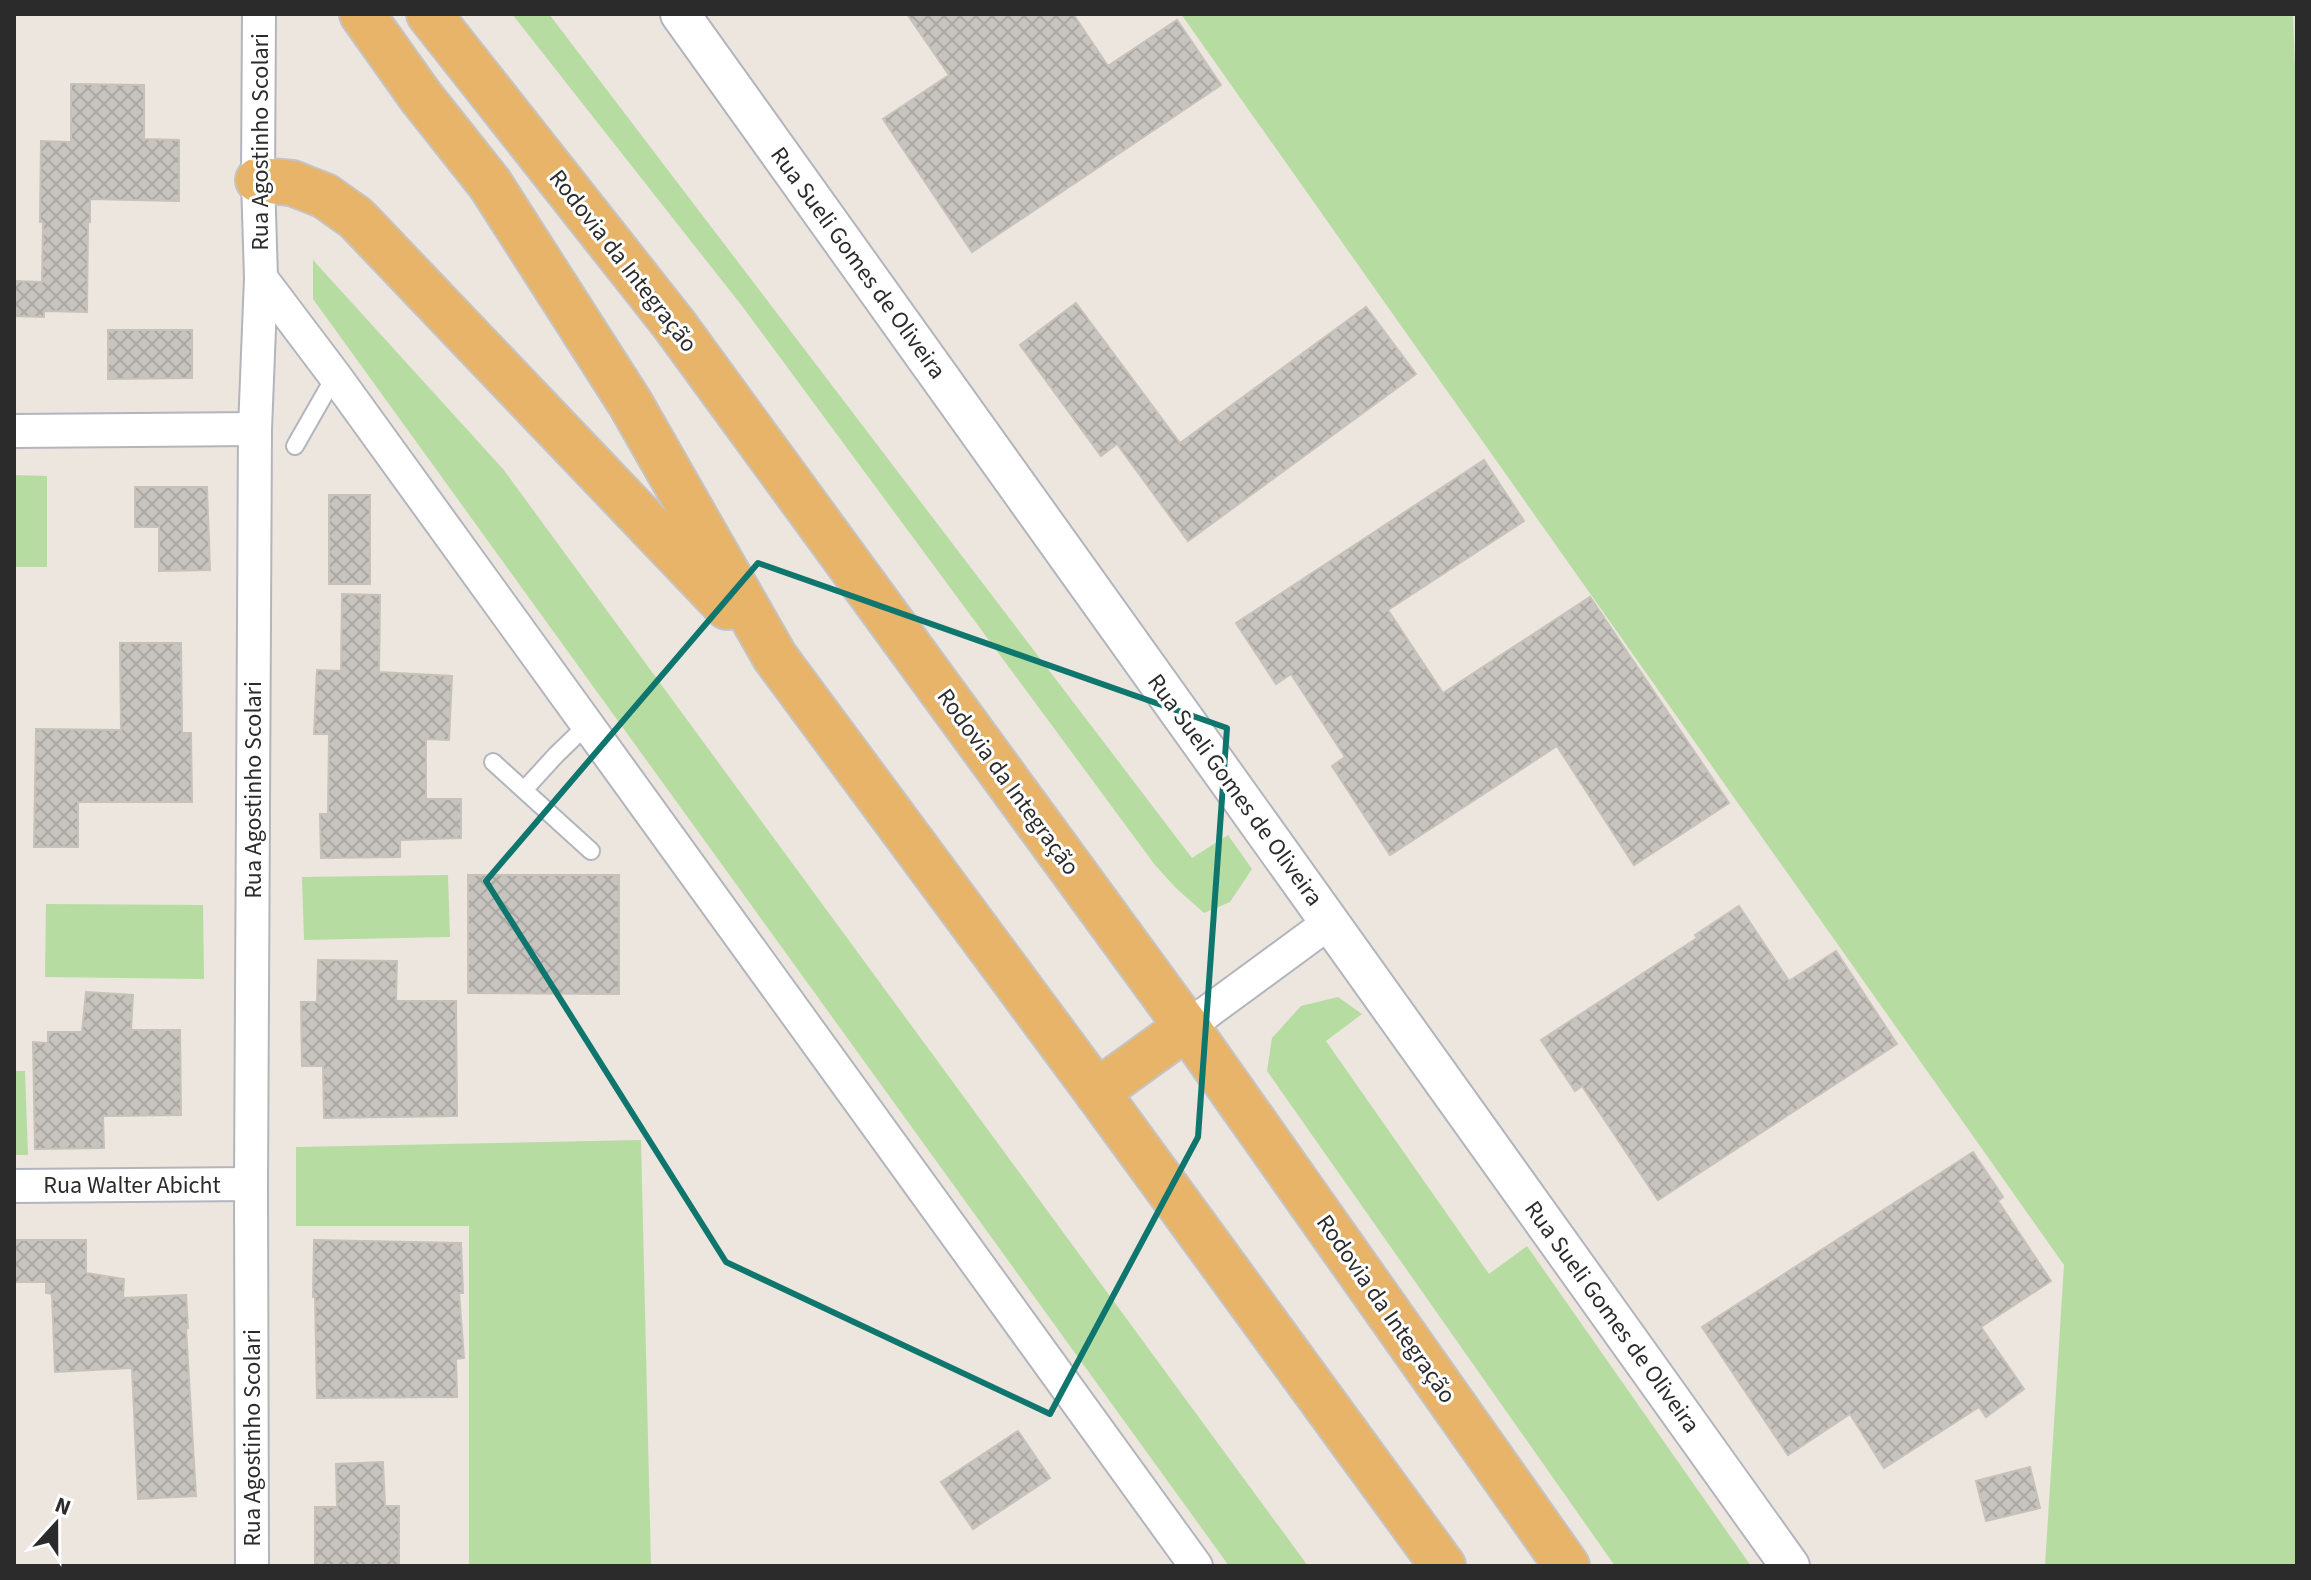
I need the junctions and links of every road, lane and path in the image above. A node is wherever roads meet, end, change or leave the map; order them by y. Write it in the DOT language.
graph roads {
  1 [pos="259,14"];
  2 [pos="362,14"];
  3 [pos="429,14"];
  4 [pos="680,14"];
  5 [pos="258,180"];
  6 [pos="261,278"];
  7 [pos="335,376"];
  8 [pos="255,429"];
  9 [pos="14,431"];
  10 [pos="295,446"];
  11 [pos="775,657"];
  12 [pos="587,725"];
  13 [pos="493,762"];
  14 [pos="524,790"];
  15 [pos="591,851"];
  16 [pos="1330,922"];
  17 [pos="1187,1027"];
  18 [pos="1097,1092"];
  19 [pos="251,1184"];
  20 [pos="14,1186"];
  21 [pos="252,1566"];
  22 [pos="1196,1566"];
  23 [pos="1443,1566"];
  24 [pos="1567,1566"];
  25 [pos="1790,1566"];
  1 -- 5 [label="street, Rua Agostinho Scolari"];
  2 -- 11 [label="highway"];
  3 -- 17 [label="highway, Rodovia da Integração"];
  4 -- 16 [label="street, Rua Sueli Gomes de Oliveira"];
  5 -- 6 [label="street, Rua Agostinho Scolari"];
  5 -- 11 [label="highway"];
  6 -- 7 [label="street"];
  6 -- 8 [label="street, Rua Agostinho Scolari"];
  7 -- 10 [label="lane"];
  7 -- 12 [label="street"];
  8 -- 9 [label="street"];
  8 -- 19 [label="street, Rua Agostinho Scolari"];
  11 -- 18 [label="highway"];
  12 -- 14 [label="lane"];
  12 -- 22 [label="street"];
  13 -- 14 [label="lane"];
  14 -- 15 [label="lane"];
  16 -- 17 [label="street"];
  16 -- 25 [label="street, Rua Sueli Gomes de Oliveira"];
  17 -- 18 [label="highway"];
  17 -- 24 [label="highway, Rodovia da Integração"];
  18 -- 23 [label="highway"];
  19 -- 20 [label="street, Rua Walter Abicht"];
  19 -- 21 [label="street, Rua Agostinho Scolari"];
}
